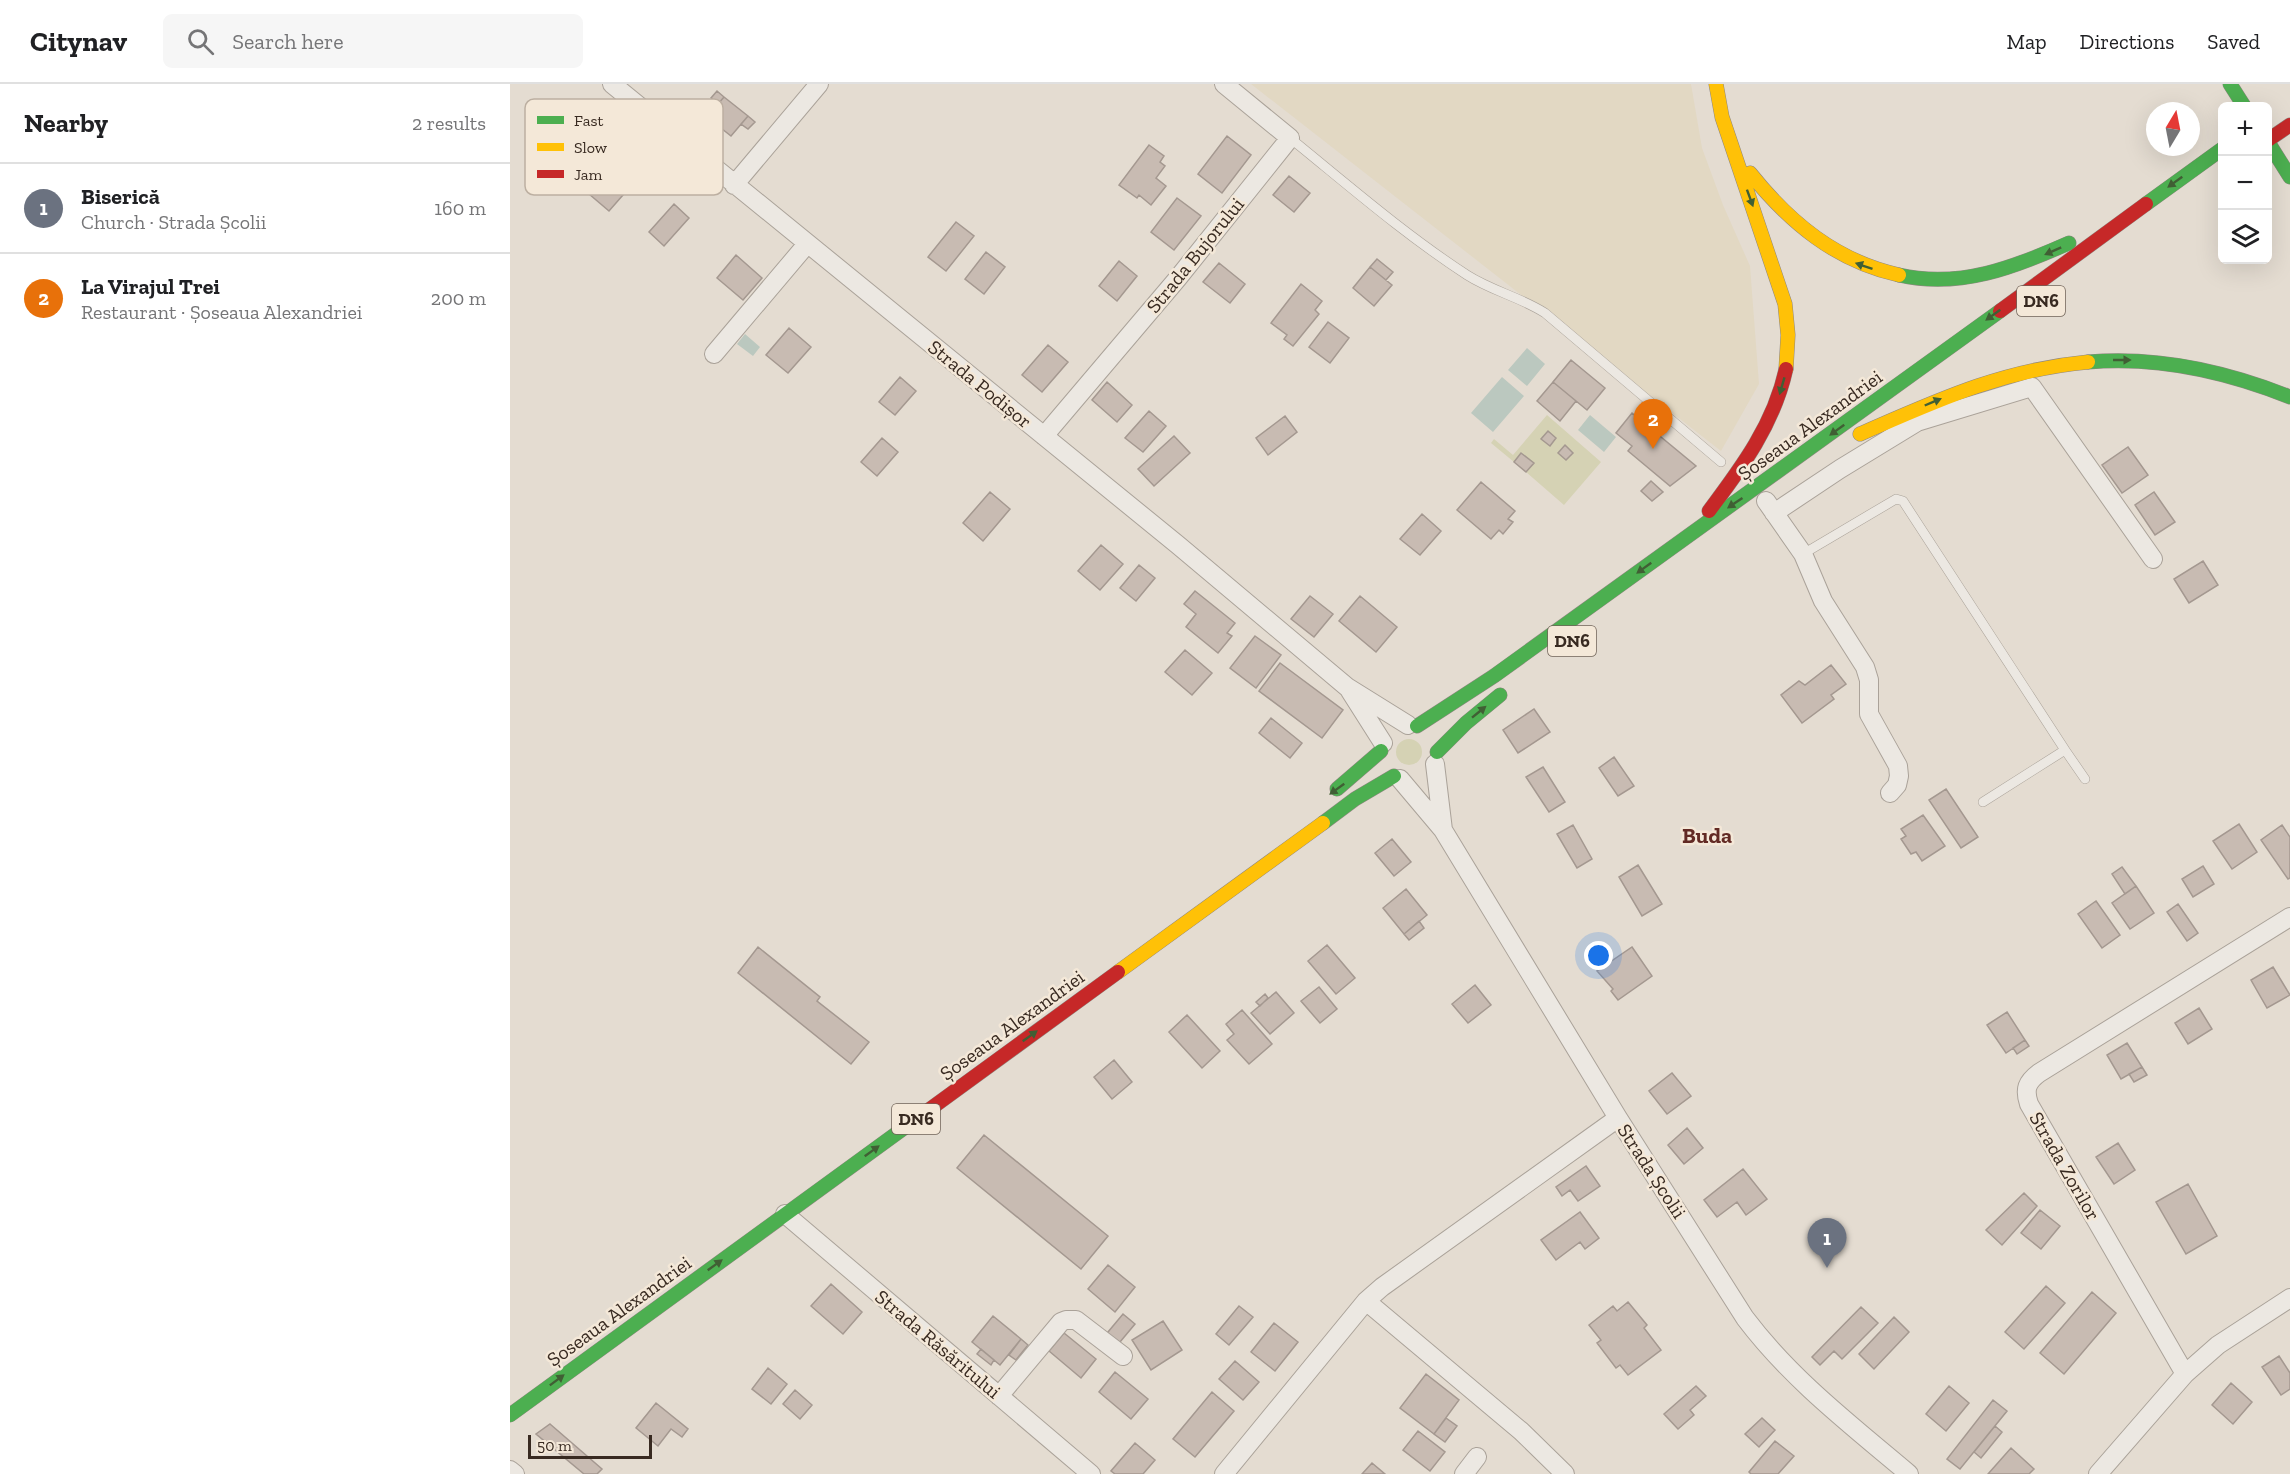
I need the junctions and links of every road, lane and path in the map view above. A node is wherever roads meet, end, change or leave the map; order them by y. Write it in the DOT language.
graph roads {
  1 [pos="612,84"];
  2 [pos="819,84"];
  3 [pos="1224,84"];
  4 [pos="1716,84"];
  5 [pos="2230,84"];
  6 [pos="630,99"];
  7 [pos="2241,102"];
  8 [pos="2290,125"];
  9 [pos="1290,138"];
  10 [pos="2272,138"];
  11 [pos="1730,143"];
  12 [pos="2272,148"];
  13 [pos="2218,153"];
  14 [pos="723,176"];
  15 [pos="2290,177"];
  16 [pos="734,185"];
  17 [pos="2125,218"];
  18 [pos="807,244"];
  19 [pos="714,354"];
  20 [pos="2290,397"];
  21 [pos="1909,398"];
  22 [pos="1044,436"];
  23 [pos="1721,462"];
  24 [pos="1691,533"];
  25 [pos="1803,554"];
  26 [pos="2153,559"];
  27 [pos="1514,684"];
  28 [pos="1347,687"];
  29 [pos="1413,725"];
  30 [pos="1382,747"];
  31 [pos="2065,750"];
  32 [pos="1436,758"];
  33 [pos="1397,777"];
  34 [pos="2085,779"];
  35 [pos="1890,793"];
  36 [pos="1325,798"];
  37 [pos="1983,802"];
  38 [pos="1443,830"];
  39 [pos="2290,917"];
  40 [pos="1618,1118"];
  41 [pos="786,1215"];
  42 [pos="2290,1298"];
  43 [pos="1366,1301"];
  44 [pos="1123,1356"];
  45 [pos="2185,1374"];
  46 [pos="999,1396"];
  47 [pos="510,1415"];
  48 [pos="1477,1457"];
  49 [pos="510,1470"];
  50 [pos="515,1474"];
  51 [pos="1091,1474"];
  52 [pos="1224,1474"];
  53 [pos="1464,1474"];
  54 [pos="1565,1474"];
  55 [pos="1909,1474"];
  56 [pos="2098,1474"];
  1 -- 6 [label="street, Strada Podișor"];
  2 -- 16 [label="street"];
  3 -- 9 [label="street"];
  4 -- 11 [label="highway"];
  5 -- 7 [label="highway"];
  8 -- 10 [label="highway"];
  9 -- 22 [label="street, Strada Bujorului"];
  9 -- 23 [label="lane"];
  17 -- 11 [label="highway, one-way"];
  11 -- 24 [label="highway, one-way"];
  12 -- 15 [label="highway"];
  13 -- 17 [label="highway, Șoseaua Alexandriei / DN6, one-way"];
  14 -- 16 [label="street, Strada Podișor"];
  16 -- 18 [label="street, Strada Podișor"];
  17 -- 24 [label="highway, Șoseaua Alexandriei / DN6, one-way"];
  18 -- 19 [label="street"];
  18 -- 22 [label="street, Strada Podișor"];
  21 -- 20 [label="highway, Șoseaua Alexandriei, one-way"];
  22 -- 28 [label="street, Strada Podișor"];
  24 -- 29 [label="highway, Șoseaua Alexandriei / DN6, one-way"];
  25 -- 26 [label="street"];
  25 -- 31 [label="lane"];
  25 -- 35 [label="street"];
  32 -- 27 [label="highway, Șoseaua Alexandriei / DN6, one-way"];
  28 -- 29 [label="street, Strada Podișor"];
  28 -- 30 [label="street, Strada Podișor"];
  29 -- 30 [label="highway, Șoseaua Alexandriei / DN6"];
  29 -- 32 [label="highway"];
  30 -- 33 [label="highway"];
  30 -- 36 [label="highway, Șoseaua Alexandriei / DN6, one-way"];
  31 -- 34 [label="lane"];
  31 -- 37 [label="lane"];
  32 -- 33 [label="highway, Șoseaua Alexandriei / DN6"];
  32 -- 38 [label="street, Strada Școlii"];
  33 -- 38 [label="street, Strada Școlii"];
  41 -- 33 [label="highway, Șoseaua Alexandriei / DN6, one-way"];
  38 -- 40 [label="street, Strada Școlii"];
  39 -- 45 [label="street, Strada Zorilor"];
  40 -- 43 [label="street"];
  40 -- 55 [label="street, Strada Școlii"];
  41 -- 46 [label="street, Strada Răsăritului"];
  47 -- 41 [label="highway, Șoseaua Alexandriei / DN6, one-way"];
  42 -- 45 [label="street"];
  43 -- 52 [label="street"];
  43 -- 54 [label="street"];
  44 -- 46 [label="street"];
  45 -- 56 [label="street"];
  46 -- 51 [label="street, Strada Răsăritului"];
  48 -- 53 [label="street"];
  49 -- 50 [label="street"];
}
